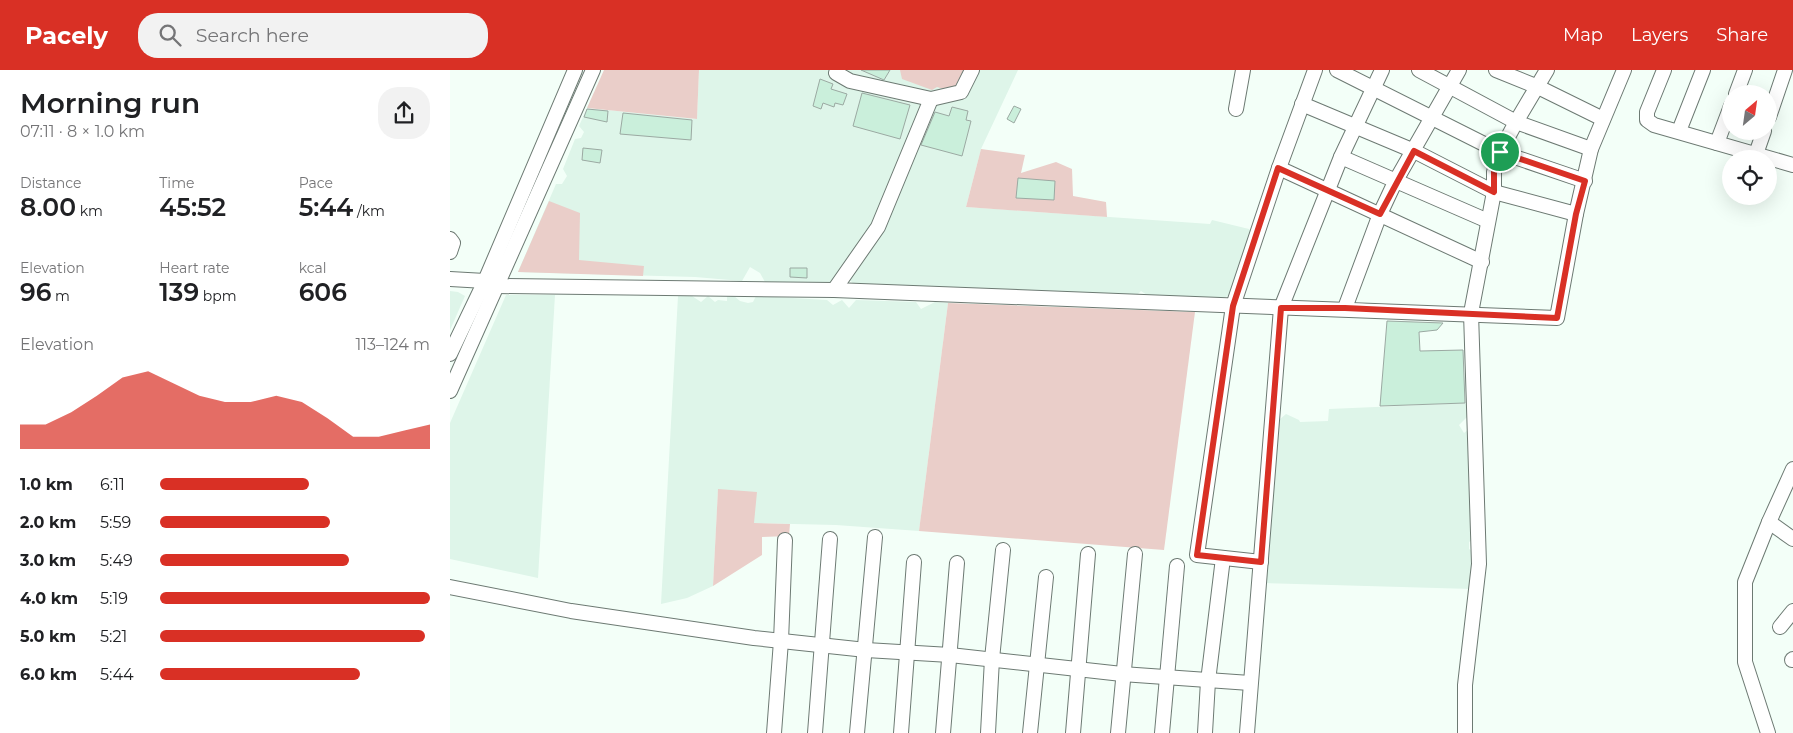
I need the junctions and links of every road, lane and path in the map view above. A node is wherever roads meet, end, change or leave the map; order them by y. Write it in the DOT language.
graph roads {
  1 [pos="575,70"];
  2 [pos="593,70"];
  3 [pos="972,70"];
  4 [pos="1243,70"];
  5 [pos="1315,70"];
  6 [pos="1336,70"];
  7 [pos="1382,70"];
  8 [pos="1419,70"];
  9 [pos="1459,70"];
  10 [pos="1496,70"];
  11 [pos="1546,70"];
  12 [pos="1624,70"];
  13 [pos="1664,70"];
  14 [pos="1703,70"];
  15 [pos="1745,70"];
  16 [pos="1785,70"];
  17 [pos="836,73"];
  18 [pos="1739,85"];
  19 [pos="1449,86"];
  20 [pos="1538,87"];
  21 [pos="1374,88"];
  22 [pos="1778,91"];
  23 [pos="931,99"];
  24 [pos="1302,104"];
  25 [pos="1236,109"];
  26 [pos="1432,117"];
  27 [pos="1603,119"];
  28 [pos="1516,122"];
  29 [pos="1356,126"];
  30 [pos="1722,130"];
  31 [pos="1679,131"];
  32 [pos="1717,144"];
  33 [pos="1591,149"];
  34 [pos="1740,150"];
  35 [pos="1414,151"];
  36 [pos="1500,152"];
  37 [pos="1341,157"];
  38 [pos="1777,159"];
  39 [pos="1792,163"];
  40 [pos="1278,168"];
  41 [pos="1585,181"];
  42 [pos="1395,182"];
  43 [pos="1329,191"];
  44 [pos="1494,192"];
  45 [pos="1380,214"];
  46 [pos="1576,214"];
  47 [pos="1488,221"];
  48 [pos="450,239"];
  49 [pos="450,252"];
  50 [pos="1482,262"];
  51 [pos="450,279"];
  52 [pos="484,281"];
  53 [pos="498,286"];
  54 [pos="834,290"];
  55 [pos="1233,306"];
  56 [pos="1281,308"];
  57 [pos="1345,308"];
  58 [pos="1471,313"];
  59 [pos="450,354"];
  60 [pos="450,390"];
  61 [pos="1793,470"];
  62 [pos="1769,522"];
  63 [pos="874,537"];
  64 [pos="830,539"];
  65 [pos="1793,539"];
  66 [pos="785,540"];
  67 [pos="1003,550"];
  68 [pos="1088,554"];
  69 [pos="1135,554"];
  70 [pos="1222,558"];
  71 [pos="914,562"];
  72 [pos="1261,562"];
  73 [pos="957,563"];
  74 [pos="1176,566"];
  75 [pos="1046,577"];
  76 [pos="450,587"];
  77 [pos="1793,610"];
  78 [pos="1780,627"];
  79 [pos="781,641"];
  80 [pos="822,645"];
  81 [pos="866,650"];
  82 [pos="907,652"];
  83 [pos="950,655"];
  84 [pos="992,659"];
  85 [pos="1038,665"];
  86 [pos="1078,669"];
  87 [pos="1122,674"];
  88 [pos="1167,677"];
  89 [pos="1208,680"];
  90 [pos="1250,683"];
  91 [pos="774,733"];
  92 [pos="815,733"];
  93 [pos="857,733"];
  94 [pos="901,733"];
  95 [pos="944,733"];
  96 [pos="988,733"];
  97 [pos="1030,733"];
  98 [pos="1073,733"];
  99 [pos="1118,733"];
  100 [pos="1162,733"];
  101 [pos="1205,733"];
  102 [pos="1247,733"];
  103 [pos="1465,733"];
  104 [pos="1768,733"];
  1 -- 52 [label="street"];
  2 -- 53 [label="street"];
  3 -- 23 [label="street"];
  4 -- 25 [label="street"];
  5 -- 24 [label="street"];
  6 -- 21 [label="street"];
  7 -- 21 [label="street"];
  8 -- 19 [label="street"];
  9 -- 19 [label="street"];
  10 -- 20 [label="street"];
  11 -- 20 [label="street"];
  12 -- 27 [label="street"];
  13 -- 31 [label="street"];
  14 -- 31 [label="street"];
  15 -- 18 [label="street"];
  16 -- 22 [label="street"];
  17 -- 23 [label="street"];
  19 -- 26 [label="street"];
  19 -- 28 [label="street"];
  20 -- 27 [label="street"];
  20 -- 28 [label="street"];
  21 -- 26 [label="street"];
  21 -- 29 [label="street"];
  23 -- 54 [label="street"];
  24 -- 29 [label="street"];
  24 -- 40 [label="street"];
  26 -- 35 [label="street"];
  26 -- 36 [label="street"];
  27 -- 33 [label="street"];
  28 -- 33 [label="street"];
  28 -- 36 [label="street"];
  29 -- 35 [label="street"];
  29 -- 37 [label="street"];
  30 -- 32 [label="street"];
  31 -- 32 [label="street"];
  32 -- 34 [label="street"];
  33 -- 41 [label="street"];
  35 -- 42 [label="street"];
  35 -- 44 [label="street"];
  36 -- 41 [label="street"];
  36 -- 44 [label="street"];
  37 -- 42 [label="street"];
  37 -- 43 [label="street"];
  38 -- 39 [label="street"];
  40 -- 43 [label="street"];
  40 -- 55 [label="street"];
  41 -- 46 [label="street"];
  42 -- 45 [label="street"];
  42 -- 47 [label="street"];
  43 -- 45 [label="street"];
  43 -- 56 [label="street"];
  44 -- 46 [label="street"];
  44 -- 47 [label="street"];
  45 -- 50 [label="street"];
  45 -- 57 [label="street"];
  46 -- 58 [label="street"];
  47 -- 50 [label="street"];
  48 -- 49 [label="street"];
  50 -- 58 [label="street"];
  51 -- 52 [label="street"];
  52 -- 53 [label="street"];
  52 -- 59 [label="street"];
  53 -- 54 [label="street"];
  53 -- 60 [label="street"];
  54 -- 55 [label="street"];
  55 -- 56 [label="street"];
  55 -- 70 [label="street"];
  56 -- 57 [label="street"];
  56 -- 72 [label="street"];
  57 -- 58 [label="street"];
  58 -- 103 [label="street"];
  61 -- 62 [label="street"];
  62 -- 65 [label="street"];
  62 -- 104 [label="street"];
  63 -- 81 [label="street"];
  64 -- 80 [label="street"];
  66 -- 79 [label="street"];
  67 -- 84 [label="street"];
  68 -- 86 [label="street"];
  69 -- 87 [label="street"];
  70 -- 72 [label="street"];
  70 -- 89 [label="street"];
  71 -- 82 [label="street"];
  72 -- 90 [label="street"];
  73 -- 83 [label="street"];
  74 -- 88 [label="street"];
  75 -- 85 [label="street"];
  76 -- 79 [label="street"];
  77 -- 78 [label="street"];
  79 -- 80 [label="street"];
  79 -- 91 [label="street"];
  80 -- 81 [label="street"];
  80 -- 92 [label="street"];
  81 -- 82 [label="street"];
  81 -- 93 [label="street"];
  82 -- 83 [label="street"];
  82 -- 94 [label="street"];
  83 -- 84 [label="street"];
  83 -- 95 [label="street"];
  84 -- 85 [label="street"];
  84 -- 96 [label="street"];
  85 -- 86 [label="street"];
  85 -- 97 [label="street"];
  86 -- 87 [label="street"];
  86 -- 98 [label="street"];
  87 -- 88 [label="street"];
  87 -- 99 [label="street"];
  88 -- 89 [label="street"];
  88 -- 100 [label="street"];
  89 -- 90 [label="street"];
  89 -- 101 [label="street"];
  90 -- 102 [label="street"];
}
